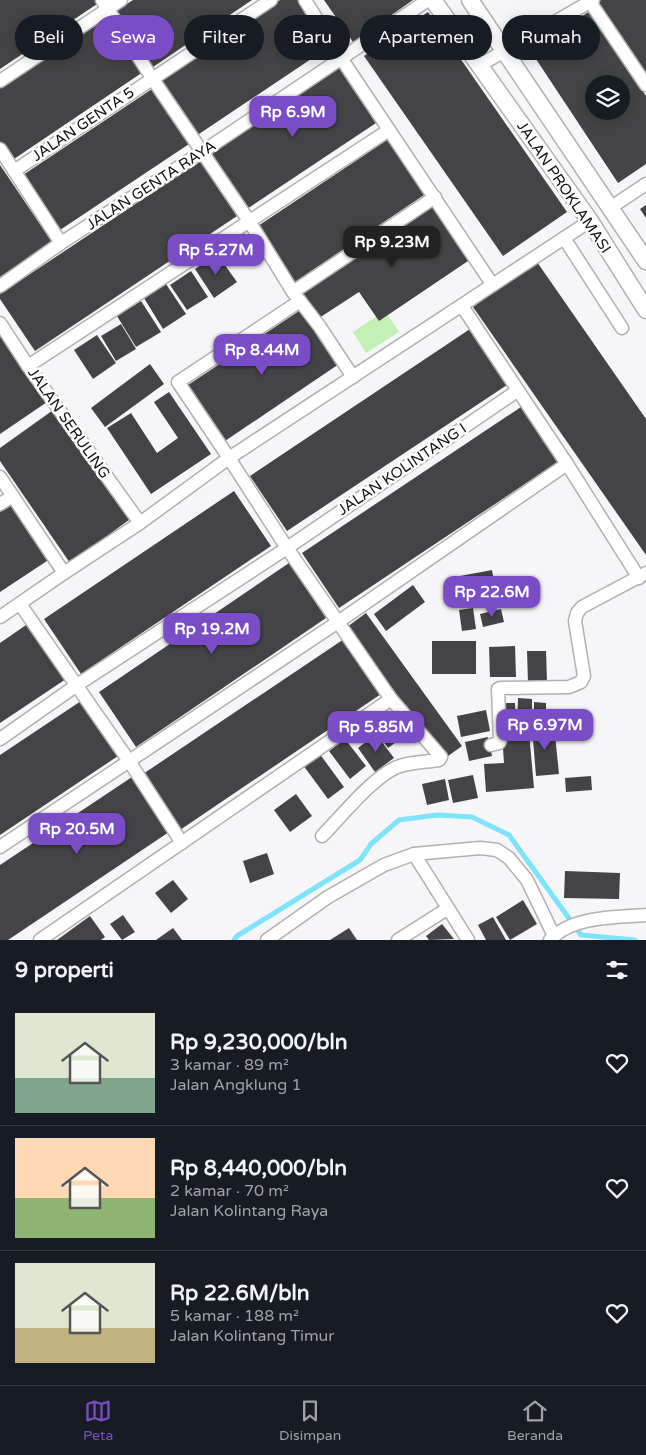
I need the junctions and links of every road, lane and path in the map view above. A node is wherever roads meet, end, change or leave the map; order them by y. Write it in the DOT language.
graph roads {
  1 [pos="121,0"];
  2 [pos="270,0"];
  3 [pos="305,0"];
  4 [pos="428,0"];
  5 [pos="433,0"];
  6 [pos="470,0"];
  7 [pos="592,1"];
  8 [pos="105,4"];
  9 [pos="314,15"];
  10 [pos="568,15"];
  11 [pos="502,47"];
  12 [pos="350,52"];
  13 [pos="502,53"];
  14 [pos="338,60"];
  15 [pos="342,60"];
  16 [pos="511,60"];
  17 [pos="480,65"];
  18 [pos="152,78"];
  19 [pos="0,81"];
  20 [pos="646,85"];
  21 [pos="389,130"];
  22 [pos="0,149"];
  23 [pos="202,152"];
  24 [pos="14,171"];
  25 [pos="646,184"];
  26 [pos="435,197"];
  27 [pos="610,208"];
  28 [pos="249,221"];
  29 [pos="590,221"];
  30 [pos="564,238"];
  31 [pos="61,243"];
  32 [pos="646,261"];
  33 [pos="492,284"];
  34 [pos="0,286"];
  35 [pos="296,296"];
  36 [pos="462,306"];
  37 [pos="646,310"];
  38 [pos="0,323"];
  39 [pos="622,328"];
  40 [pos="28,366"];
  41 [pos="353,377"];
  42 [pos="517,391"];
  43 [pos="229,458"];
  44 [pos="567,464"];
  45 [pos="0,477"];
  46 [pos="12,496"];
  47 [pos="0,504"];
  48 [pos="140,523"];
  49 [pos="287,548"];
  50 [pos="64,573"];
  51 [pos="643,576"];
  52 [pos="20,604"];
  53 [pos="0,618"];
  54 [pos="338,622"];
  55 [pos="77,685"];
  56 [pos="391,699"];
  57 [pos="0,739"];
  58 [pos="491,745"];
  59 [pos="129,761"];
  60 [pos="322,836"];
  61 [pos="182,842"];
  62 [pos="0,847"];
  63 [pos="414,854"];
  64 [pos="447,909"];
  65 [pos="646,915"];
  66 [pos="549,939"];
  67 [pos="40,940"];
  68 [pos="267,940"];
  69 [pos="398,940"];
  70 [pos="468,940"];
  1 -- 8 [label="street"];
  2 -- 18 [label="street, JALAN GENTA 5"];
  3 -- 9 [label="street"];
  4 -- 12 [label="street, JALAN GENTA RAYA"];
  5 -- 17 [label="street, JALAN PROKLAMASI"];
  6 -- 11 [label="street, JALAN PROKLAMASI"];
  7 -- 10 [label="street"];
  7 -- 20 [label="street"];
  8 -- 18 [label="street"];
  8 -- 19 [label="street"];
  13 -- 17 [label="street"];
  14 -- 23 [label="street, JALAN GENTA RAYA"];
  15 -- 21 [label="street"];
  16 -- 27 [label="street, JALAN PROKLAMASI"];
  17 -- 29 [label="street, JALAN PROKLAMASI"];
  18 -- 23 [label="street"];
  18 -- 24 [label="street, JALAN GENTA 5"];
  21 -- 26 [label="street"];
  21 -- 28 [label="street"];
  22 -- 24 [label="street"];
  23 -- 28 [label="street"];
  23 -- 31 [label="street, JALAN GENTA RAYA"];
  24 -- 31 [label="street"];
  25 -- 27 [label="street"];
  26 -- 33 [label="street"];
  26 -- 35 [label="street"];
  27 -- 32 [label="street, JALAN PROKLAMASI"];
  28 -- 35 [label="street"];
  28 -- 40 [label="street"];
  29 -- 30 [label="street"];
  29 -- 37 [label="street, JALAN PROKLAMASI"];
  30 -- 33 [label="street"];
  30 -- 39 [label="street"];
  31 -- 34 [label="street, JALAN GENTA RAYA"];
  33 -- 36 [label="street"];
  35 -- 41 [label="street"];
  35 -- 43 [label="street"];
  36 -- 41 [label="street"];
  36 -- 42 [label="street"];
  38 -- 40 [label="street, JALAN SERULING"];
  40 -- 48 [label="street, JALAN SERULING"];
  41 -- 43 [label="street"];
  42 -- 44 [label="street"];
  42 -- 49 [label="street, JALAN KOLINTANG I"];
  43 -- 48 [label="street"];
  43 -- 49 [label="street"];
  44 -- 51 [label="street"];
  44 -- 54 [label="street"];
  45 -- 46 [label="street"];
  46 -- 47 [label="street"];
  46 -- 50 [label="street"];
  48 -- 50 [label="street"];
  49 -- 54 [label="street"];
  49 -- 55 [label="street, JALAN KOLINTANG I"];
  50 -- 52 [label="street"];
  51 -- 58 [label="street"];
  52 -- 53 [label="street"];
  52 -- 55 [label="street"];
  54 -- 56 [label="street"];
  54 -- 59 [label="street"];
  55 -- 57 [label="street, JALAN KOLINTANG I"];
  55 -- 59 [label="street"];
  56 -- 60 [label="street"];
  56 -- 61 [label="street"];
  59 -- 61 [label="street"];
  59 -- 62 [label="street"];
  61 -- 67 [label="street"];
  63 -- 64 [label="street"];
  63 -- 66 [label="street"];
  63 -- 68 [label="street"];
  64 -- 69 [label="street"];
  64 -- 70 [label="street"];
  65 -- 66 [label="street"];
}
